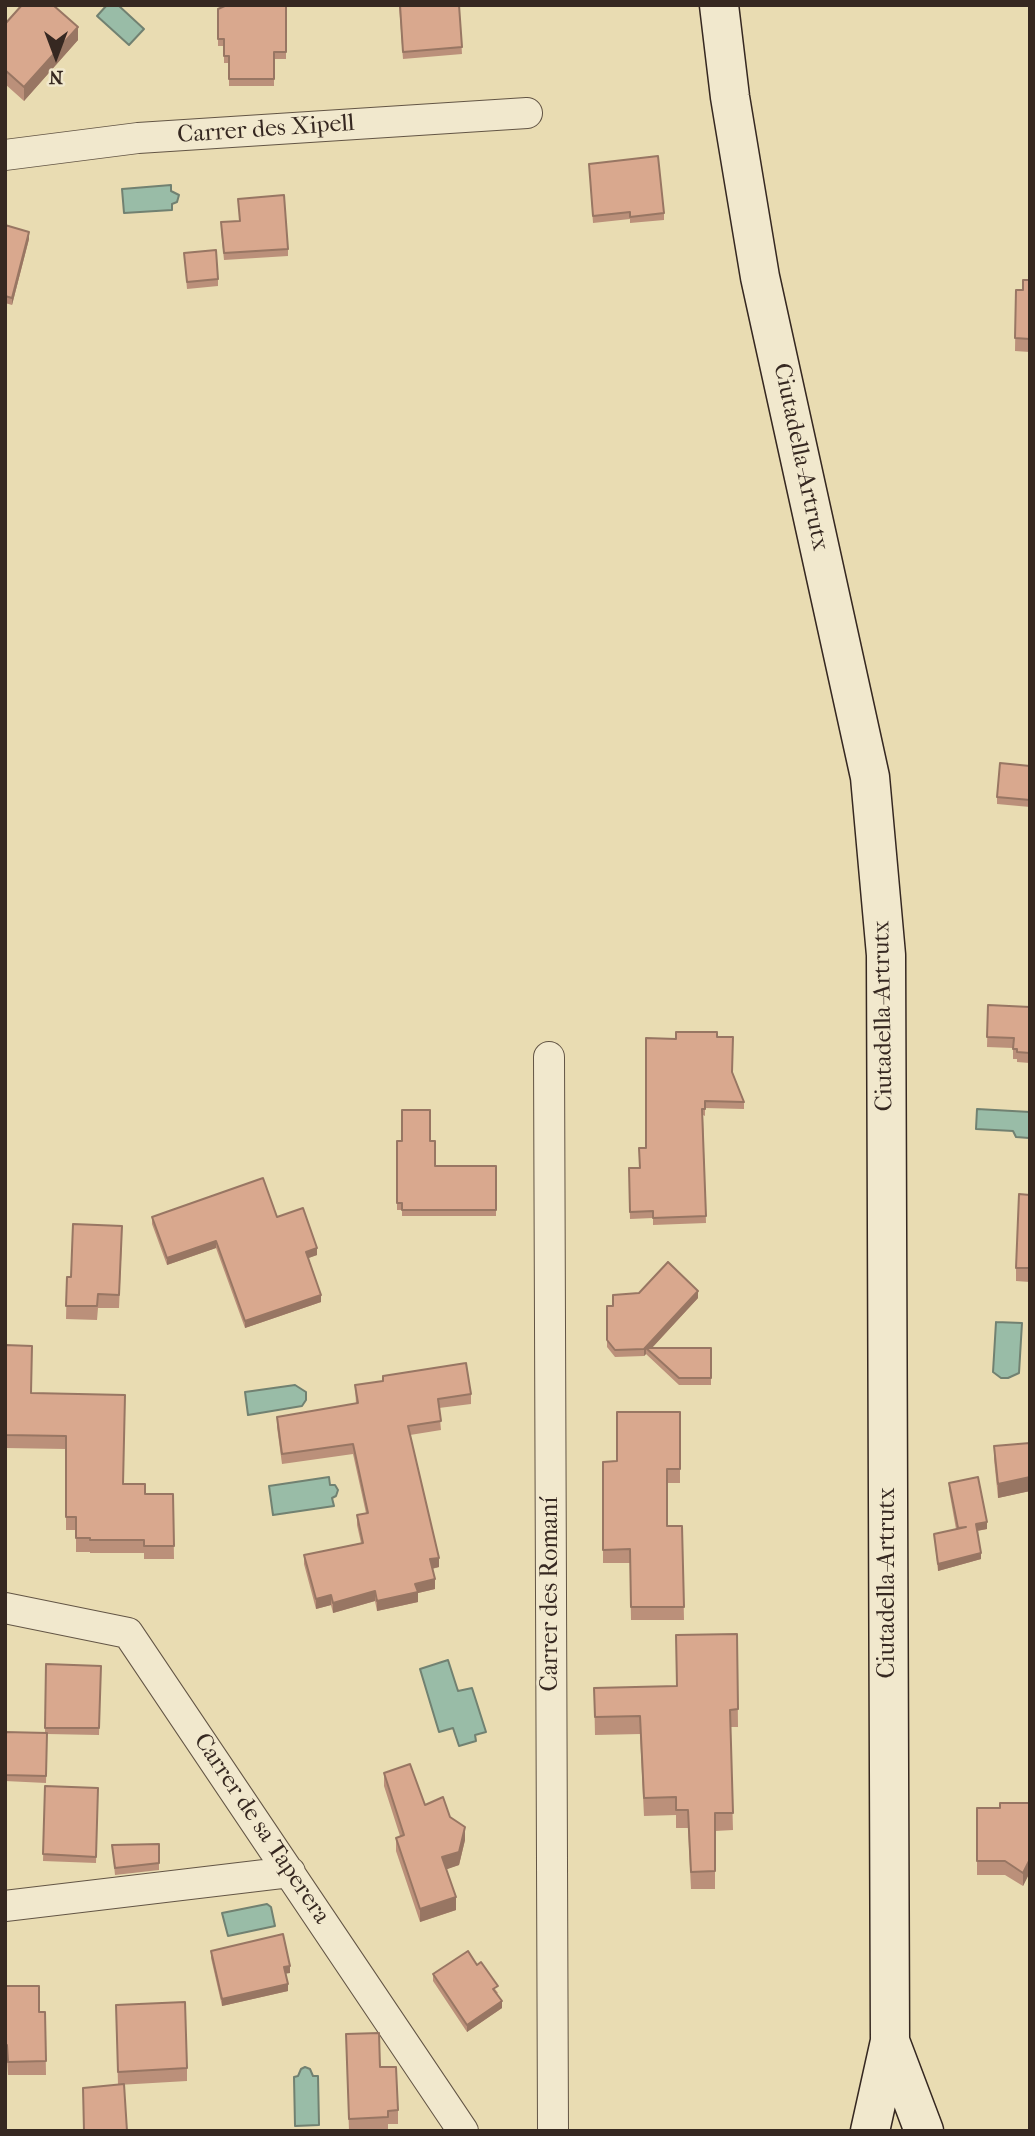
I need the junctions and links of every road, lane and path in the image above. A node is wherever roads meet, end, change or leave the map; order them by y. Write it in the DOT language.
graph roads {
  1 [pos="719,5"];
  2 [pos="527,113"];
  3 [pos="5,155"];
  4 [pos="549,1057"];
  5 [pos="5,1608"];
  6 [pos="290,1872"];
  7 [pos="5,1906"];
  8 [pos="890,2042"];
  9 [pos="463,2131"];
  10 [pos="553,2131"];
  11 [pos="870,2131"];
  12 [pos="924,2131"];
  1 -- 8 [label="main road, Ciutadella-Artrutx"];
  2 -- 3 [label="street, Carrer des Xipell"];
  4 -- 10 [label="street, Carrer des Romaní"];
  5 -- 6 [label="street, Carrer de sa Taperera"];
  6 -- 7 [label="street"];
  6 -- 9 [label="street, Carrer de sa Taperera"];
  8 -- 11 [label="main road"];
  8 -- 12 [label="main road"];
}
